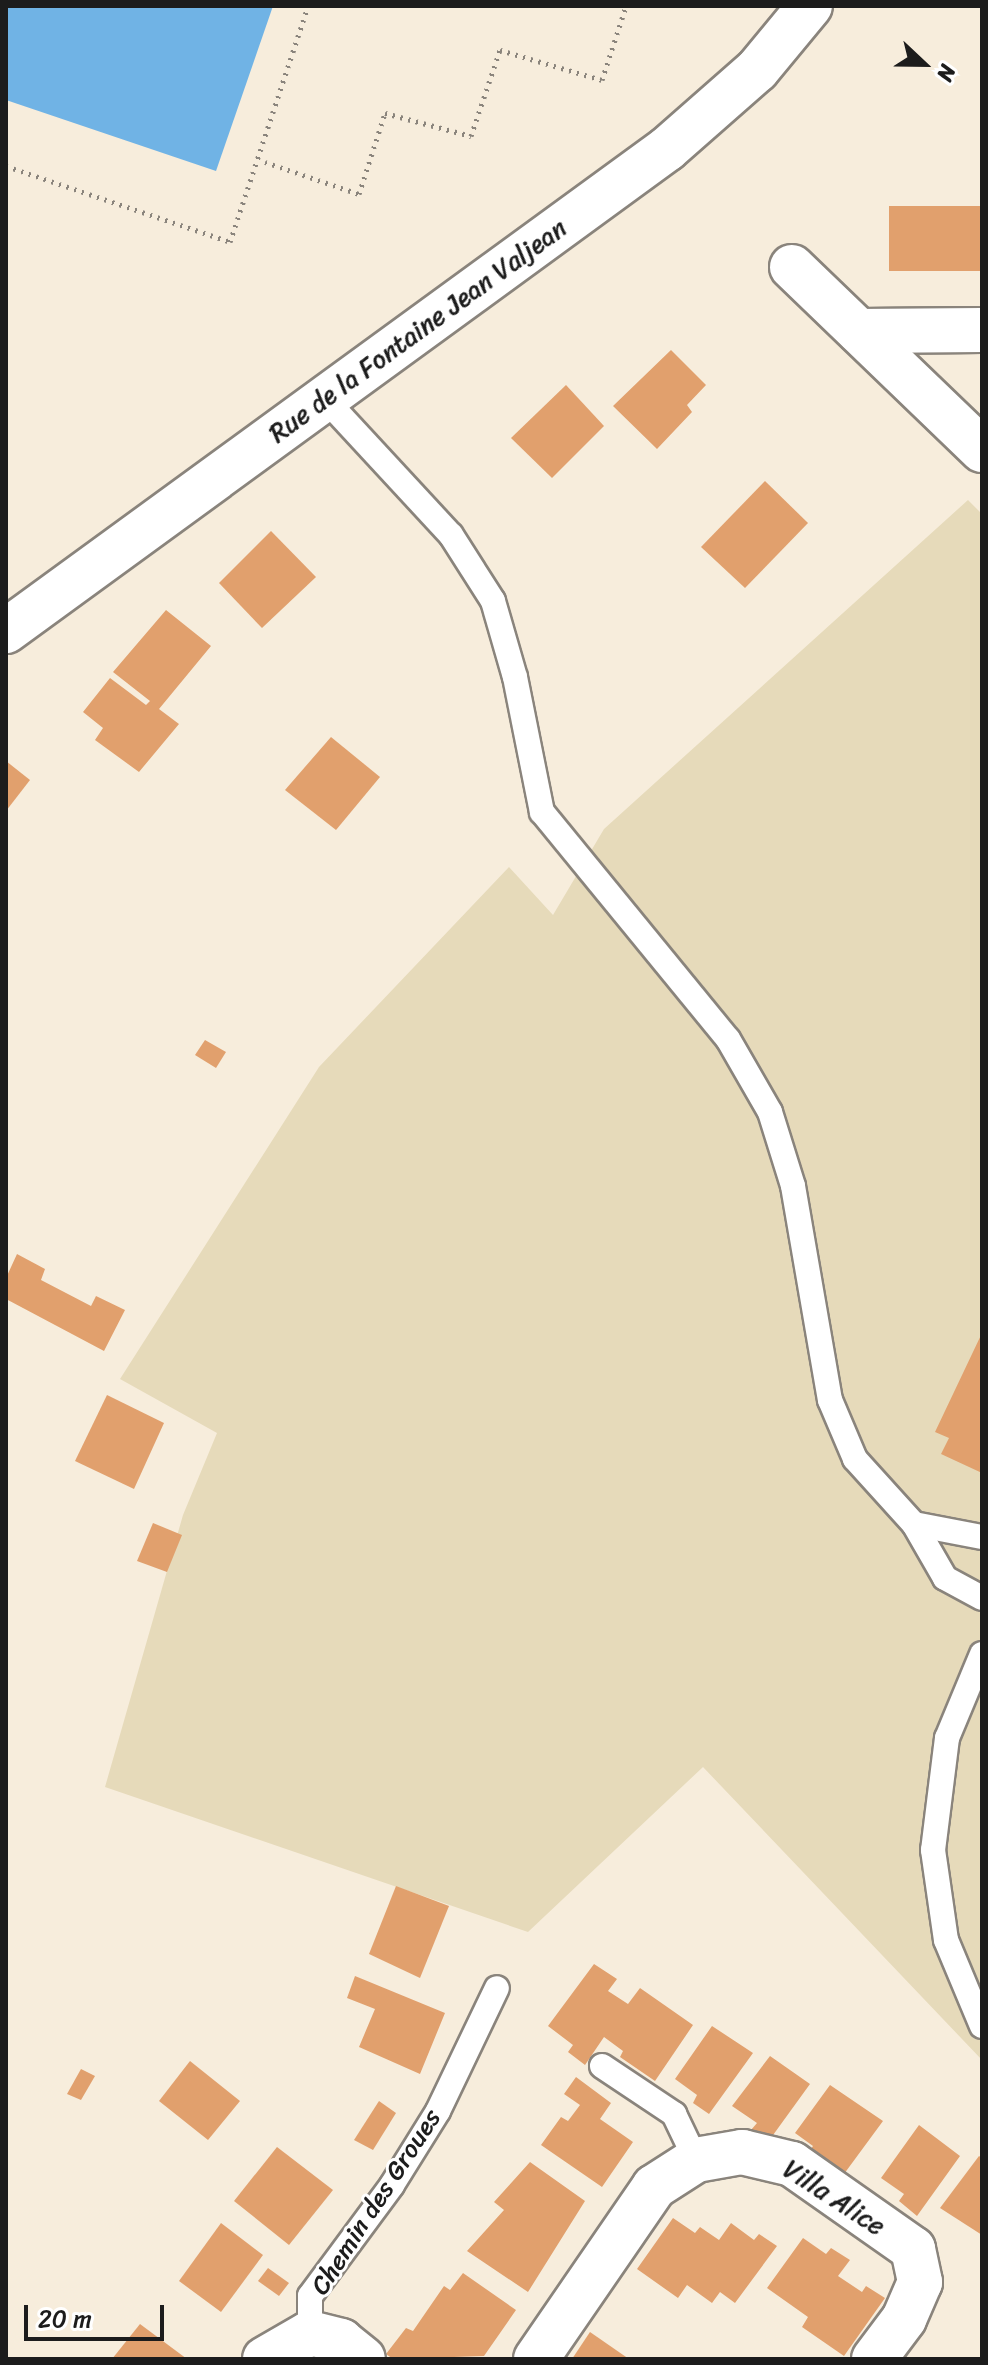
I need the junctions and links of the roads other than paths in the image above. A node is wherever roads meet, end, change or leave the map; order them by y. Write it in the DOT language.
graph roads {
  1 [pos="810,6"];
  2 [pos="792,267"];
  3 [pos="982,330"];
  4 [pos="859,331"];
  5 [pos="325,399"];
  6 [pos="982,450"];
  7 [pos="6,631"];
  8 [pos="914,1524"];
  9 [pos="982,1537"];
  10 [pos="982,1598"];
  11 [pos="982,1654"];
  12 [pos="497,1988"];
  13 [pos="982,2026"];
  14 [pos="602,2066"];
  15 [pos="696,2160"];
  16 [pos="310,2333"];
  17 [pos="265,2359"];
  18 [pos="363,2359"];
  19 [pos="536,2359"];
  20 [pos="874,2359"];
  1 -- 5 [label="street, Rue de la Fontaine Jean Valjean"];
  2 -- 4 [label="street"];
  3 -- 4 [label="street"];
  4 -- 6 [label="street"];
  5 -- 7 [label="street, Rue de la Fontaine Jean Valjean"];
  5 -- 8 [label="lane"];
  8 -- 9 [label="lane"];
  8 -- 10 [label="lane"];
  11 -- 13 [label="lane"];
  12 -- 16 [label="lane, Chemin des Groues"];
  14 -- 15 [label="lane"];
  15 -- 19 [label="street, Villa Alice"];
  15 -- 20 [label="street, Villa Alice"];
  16 -- 17 [label="street, Chemin des Groues"];
  16 -- 18 [label="street, Chemin des Groues"];
}
